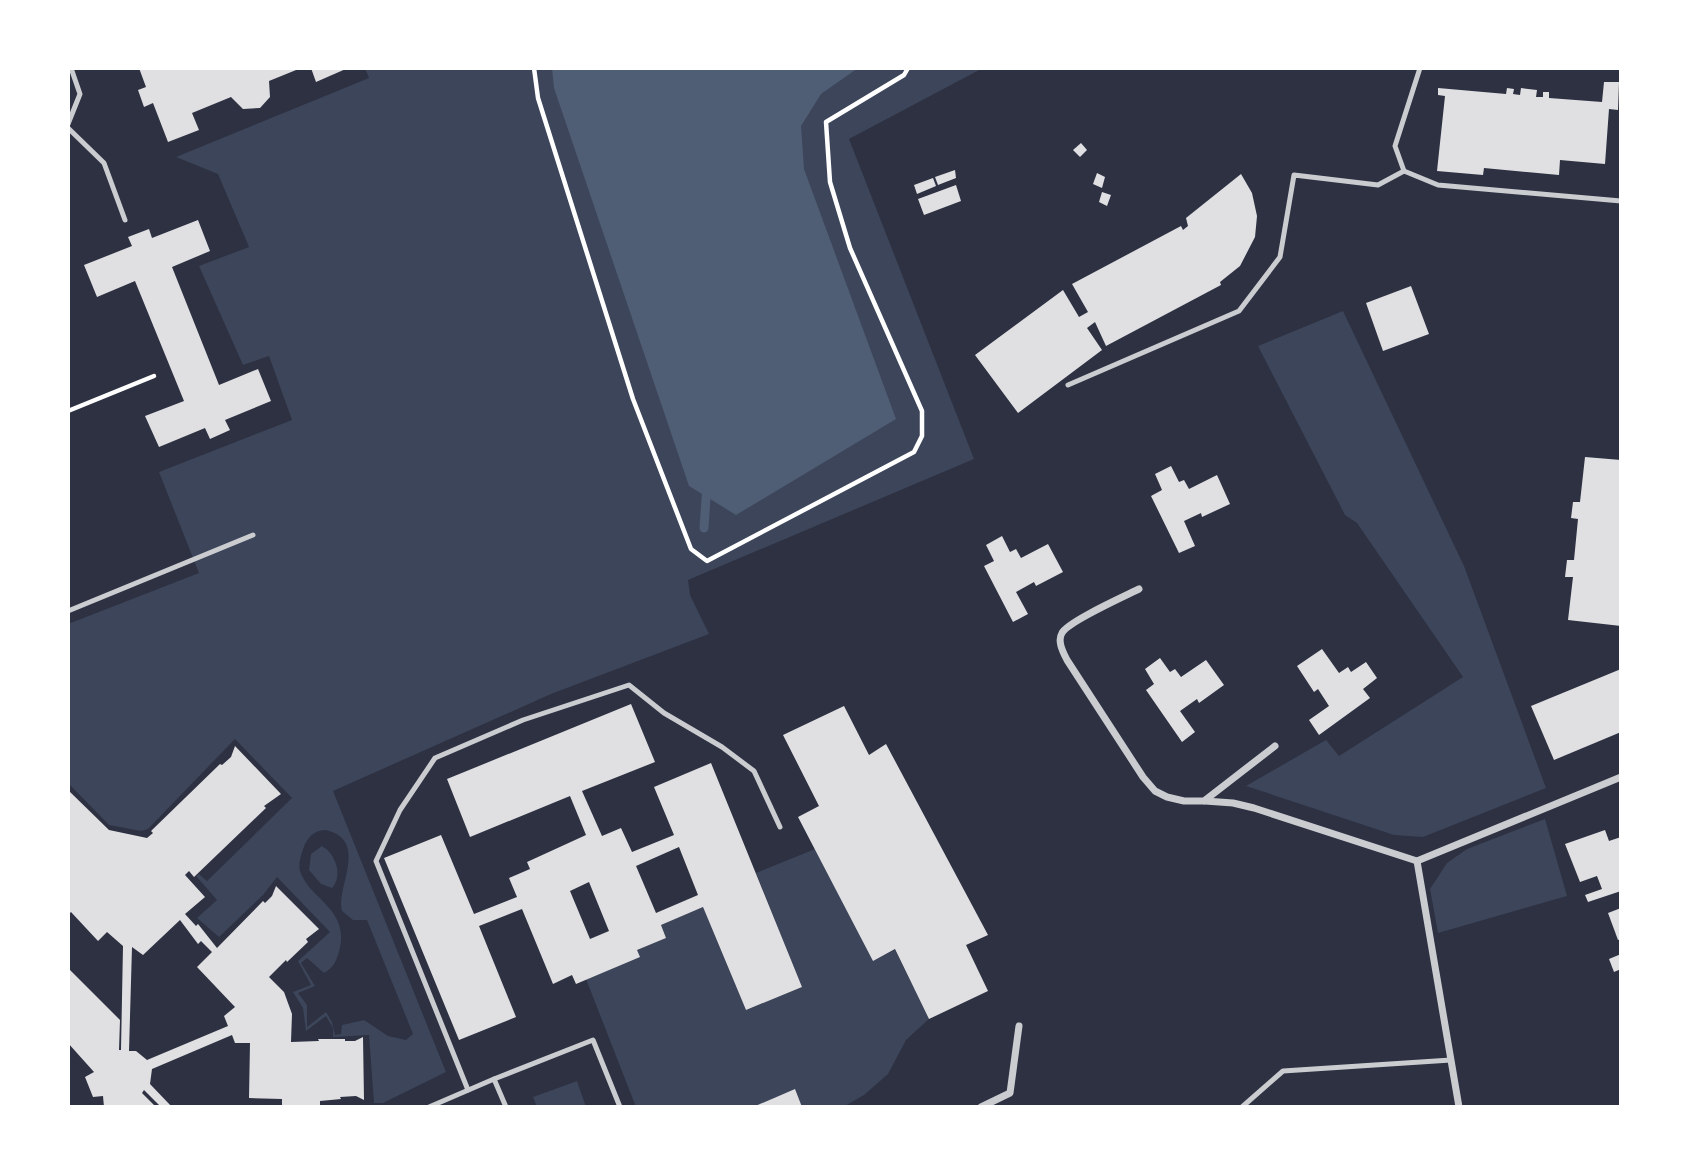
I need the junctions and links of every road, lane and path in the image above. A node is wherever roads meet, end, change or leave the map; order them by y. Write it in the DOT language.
graph roads {
  1 [pos="71,68"];
  2 [pos="534,68"];
  3 [pos="908,68"];
  4 [pos="1420,68"];
  5 [pos="68,126"];
  6 [pos="1404,171"];
  7 [pos="1621,201"];
  8 [pos="125,220"];
  9 [pos="153,376"];
  10 [pos="1068,385"];
  11 [pos="68,411"];
  12 [pos="253,534"];
  13 [pos="1139,589"];
  14 [pos="68,611"];
  15 [pos="1275,746"];
  16 [pos="1621,777"];
  17 [pos="1204,801"];
  18 [pos="780,827"];
  19 [pos="1417,861"];
  20 [pos="1019,1026"];
  21 [pos="1451,1060"];
  22 [pos="494,1079"];
  23 [pos="468,1090"];
  24 [pos="429,1107"];
  25 [pos="506,1107"];
  26 [pos="620,1107"];
  27 [pos="981,1107"];
  28 [pos="1242,1107"];
  29 [pos="1459,1107"];
  1 -- 5 [label="lane"];
  2 -- 3 [label="path"];
  4 -- 6 [label="lane"];
  5 -- 8 [label="lane"];
  6 -- 7 [label="lane"];
  6 -- 10 [label="lane"];
  9 -- 11 [label="path"];
  12 -- 14 [label="lane"];
  13 -- 17 [label="street"];
  15 -- 17 [label="street"];
  16 -- 19 [label="street"];
  17 -- 19 [label="street"];
  18 -- 23 [label="lane"];
  19 -- 21 [label="street"];
  20 -- 27 [label="street"];
  21 -- 28 [label="lane"];
  21 -- 29 [label="street"];
  22 -- 23 [label="lane"];
  22 -- 25 [label="lane"];
  22 -- 26 [label="lane"];
  23 -- 24 [label="lane"];
}
